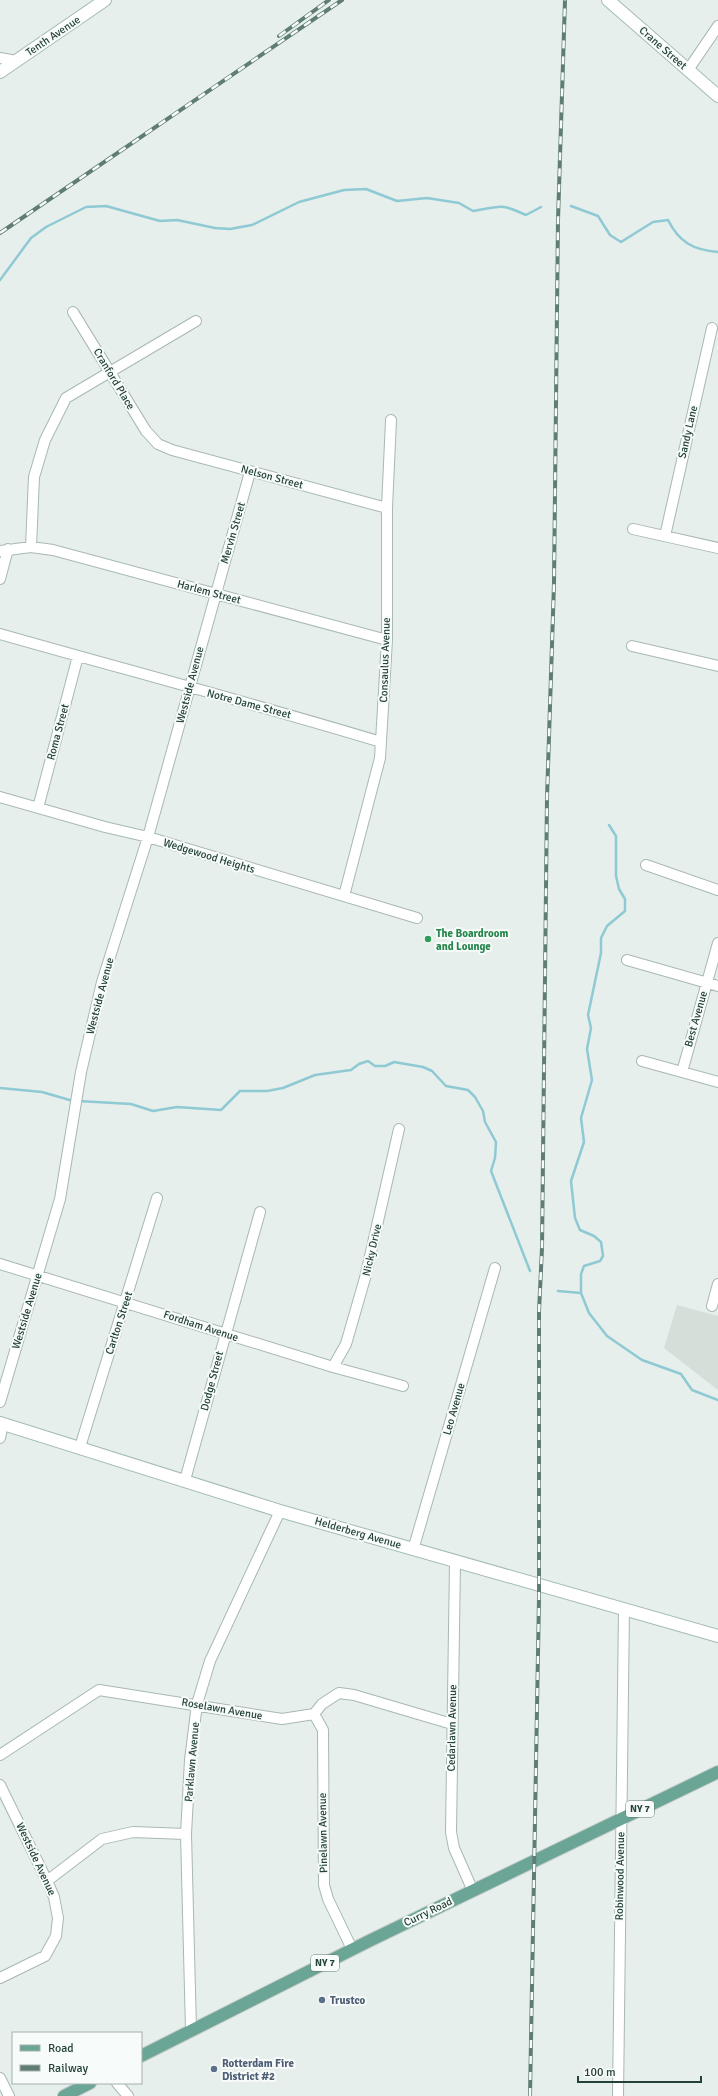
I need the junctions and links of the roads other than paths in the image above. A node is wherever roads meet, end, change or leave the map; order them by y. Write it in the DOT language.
graph roads {
  1 [pos="105,0"];
  2 [pos="608,0"];
  3 [pos="718,26"];
  4 [pos="0,58"];
  5 [pos="16,61"];
  6 [pos="688,70"];
  7 [pos="0,72"];
  8 [pos="718,96"];
  9 [pos="73,312"];
  10 [pos="196,321"];
  11 [pos="712,328"];
  12 [pos="111,372"];
  13 [pos="392,420"];
  14 [pos="158,444"];
  15 [pos="250,472"];
  16 [pos="387,508"];
  17 [pos="633,529"];
  18 [pos="664,536"];
  19 [pos="31,547"];
  20 [pos="718,548"];
  21 [pos="4,550"];
  22 [pos="0,579"];
  23 [pos="215,594"];
  24 [pos="0,634"];
  25 [pos="387,640"];
  26 [pos="632,646"];
  27 [pos="78,656"];
  28 [pos="718,666"];
  29 [pos="190,688"];
  30 [pos="381,742"];
  31 [pos="0,797"];
  32 [pos="38,808"];
  33 [pos="148,837"];
  34 [pos="646,865"];
  35 [pos="718,890"];
  36 [pos="344,896"];
  37 [pos="417,918"];
  38 [pos="718,943"];
  39 [pos="627,960"];
  40 [pos="706,983"];
  41 [pos="718,986"];
  42 [pos="642,1061"];
  43 [pos="682,1072"];
  44 [pos="718,1082"];
  45 [pos="399,1128"];
  46 [pos="157,1198"];
  47 [pos="260,1212"];
  48 [pos="0,1264"];
  49 [pos="495,1268"];
  50 [pos="37,1276"];
  51 [pos="718,1284"];
  52 [pos="126,1302"];
  53 [pos="712,1306"];
  54 [pos="225,1334"];
  55 [pos="333,1367"];
  56 [pos="403,1386"];
  57 [pos="0,1402"];
  58 [pos="1,1423"];
  59 [pos="0,1438"];
  60 [pos="80,1448"];
  61 [pos="185,1480"];
  62 [pos="280,1510"];
  63 [pos="413,1550"];
  64 [pos="455,1562"];
  65 [pos="624,1609"];
  66 [pos="718,1636"];
  67 [pos="197,1704"];
  68 [pos="314,1714"];
  69 [pos="452,1724"];
  70 [pos="0,1755"];
  71 [pos="718,1772"];
  72 [pos="0,1785"];
  73 [pos="621,1819"];
  74 [pos="186,1834"];
  75 [pos="47,1881"];
  76 [pos="473,1891"];
  77 [pos="352,1949"];
  78 [pos="0,1978"];
  79 [pos="191,2030"];
  80 [pos="142,2055"];
  81 [pos="0,2078"];
  82 [pos="88,2084"];
  83 [pos="118,2084"];
  84 [pos="9,2096"];
  85 [pos="64,2096"];
  86 [pos="128,2096"];
  87 [pos="618,2096"];
  1 -- 5 [label="street, Tenth Avenue"];
  2 -- 6 [label="street, Crane Street"];
  3 -- 6 [label="street"];
  4 -- 5 [label="street"];
  5 -- 7 [label="street, Tenth Avenue"];
  6 -- 8 [label="street, Crane Street"];
  9 -- 12 [label="street, Cranford Place"];
  10 -- 12 [label="street"];
  11 -- 18 [label="street, Sandy Lane"];
  12 -- 14 [label="street, Cranford Place"];
  12 -- 19 [label="street"];
  13 -- 16 [label="street, Consaulus Avenue"];
  14 -- 15 [label="street, Nelson Street"];
  15 -- 16 [label="street, Nelson Street"];
  15 -- 23 [label="street, Mervin Street"];
  16 -- 25 [label="street, Consaulus Avenue"];
  17 -- 18 [label="street"];
  18 -- 20 [label="street"];
  19 -- 21 [label="street, Harlem Street"];
  19 -- 23 [label="street, Harlem Street"];
  21 -- 22 [label="street"];
  23 -- 25 [label="street, Harlem Street"];
  23 -- 29 [label="street, Westside Avenue"];
  24 -- 27 [label="street, Notre Dame Street"];
  25 -- 30 [label="street, Consaulus Avenue"];
  26 -- 28 [label="street"];
  27 -- 29 [label="street, Notre Dame Street"];
  27 -- 32 [label="street, Roma Street"];
  29 -- 30 [label="street, Notre Dame Street"];
  29 -- 33 [label="street, Westside Avenue"];
  30 -- 36 [label="street, Consaulus Avenue"];
  31 -- 32 [label="street, Wedgewood Heights"];
  32 -- 33 [label="street, Wedgewood Heights"];
  33 -- 36 [label="street, Wedgewood Heights"];
  33 -- 50 [label="street, Westside Avenue"];
  34 -- 35 [label="street"];
  36 -- 37 [label="street, Wedgewood Heights"];
  38 -- 40 [label="street, Best Avenue"];
  39 -- 40 [label="street"];
  40 -- 41 [label="street"];
  40 -- 43 [label="street, Best Avenue"];
  42 -- 43 [label="street"];
  43 -- 44 [label="street"];
  45 -- 55 [label="street, Nicky Drive"];
  46 -- 52 [label="street, Carlton Street"];
  47 -- 54 [label="street, Dodge Street"];
  48 -- 50 [label="street, Fordham Avenue"];
  49 -- 63 [label="street, Leo Avenue"];
  50 -- 52 [label="street, Fordham Avenue"];
  50 -- 57 [label="street, Westside Avenue"];
  51 -- 53 [label="street"];
  52 -- 54 [label="street, Fordham Avenue"];
  52 -- 60 [label="street, Carlton Street"];
  54 -- 55 [label="street, Fordham Avenue"];
  54 -- 61 [label="street, Dodge Street"];
  55 -- 56 [label="street, Fordham Avenue"];
  58 -- 59 [label="street"];
  58 -- 60 [label="street, Helderberg Avenue"];
  60 -- 61 [label="street, Helderberg Avenue"];
  61 -- 62 [label="street, Helderberg Avenue"];
  62 -- 63 [label="street, Helderberg Avenue"];
  62 -- 67 [label="street, Parklawn Avenue"];
  63 -- 64 [label="street, Helderberg Avenue"];
  64 -- 65 [label="street, Helderberg Avenue"];
  64 -- 69 [label="street, Cedarlawn Avenue"];
  65 -- 66 [label="street, Helderberg Avenue"];
  65 -- 73 [label="street, Robinwood Avenue"];
  67 -- 68 [label="street, Roselawn Avenue"];
  67 -- 70 [label="street, Roselawn Avenue"];
  67 -- 74 [label="street, Parklawn Avenue"];
  68 -- 69 [label="street"];
  68 -- 77 [label="street, Pinelawn Avenue"];
  69 -- 76 [label="street, Cedarlawn Avenue"];
  71 -- 73 [label="main road, Curry Road / NY 7"];
  72 -- 75 [label="street, Westside Avenue"];
  73 -- 76 [label="main road, Curry Road / NY 7"];
  73 -- 87 [label="street, Robinwood Avenue"];
  74 -- 75 [label="street"];
  74 -- 79 [label="street, Parklawn Avenue"];
  75 -- 78 [label="street, Westside Avenue"];
  76 -- 77 [label="main road, Curry Road / NY 7"];
  77 -- 79 [label="main road, Curry Road / NY 7"];
  79 -- 80 [label="main road, Curry Road / NY 7"];
  81 -- 84 [label="street"];
  82 -- 85 [label="main road"];
  83 -- 86 [label="street"];
}
